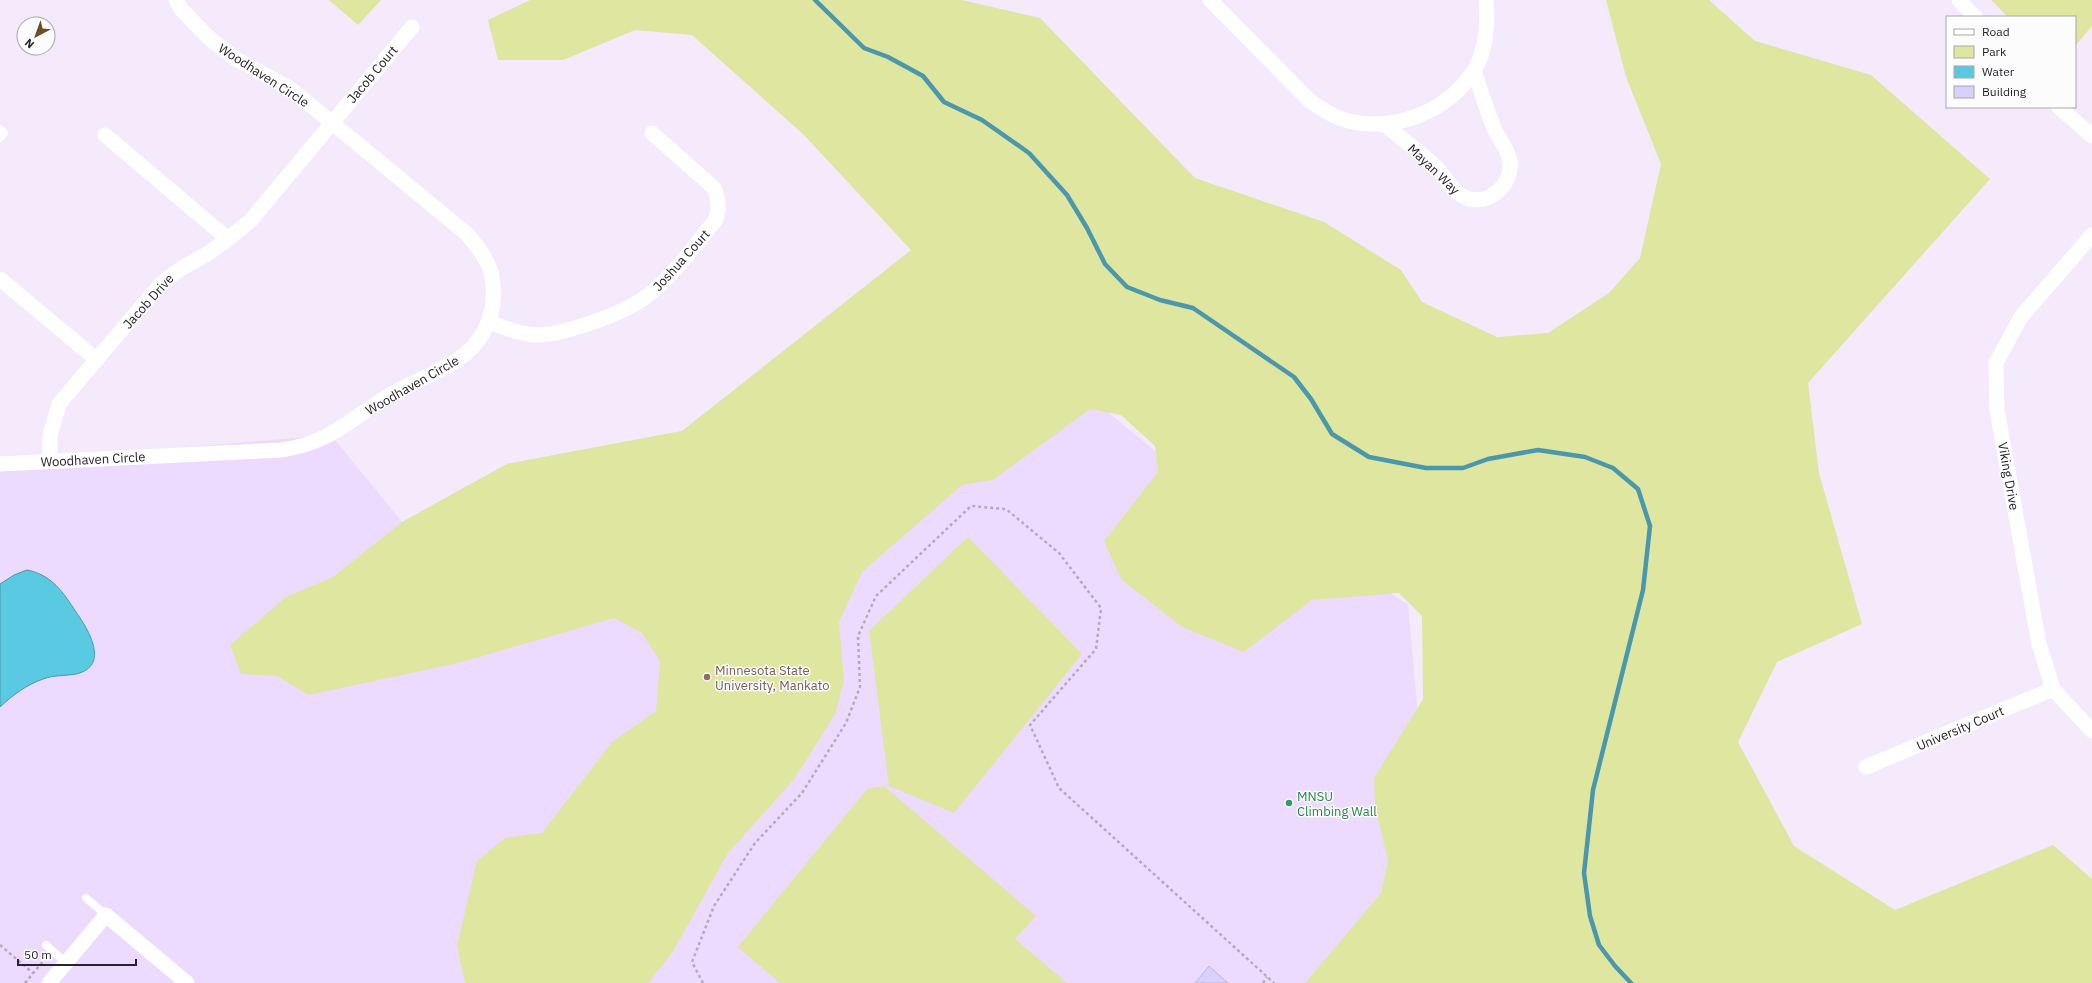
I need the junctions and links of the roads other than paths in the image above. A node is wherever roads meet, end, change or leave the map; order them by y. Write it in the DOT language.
graph roads {
  1 [pos="176,0"];
  2 [pos="1210,0"];
  3 [pos="1486,0"];
  4 [pos="1959,0"];
  5 [pos="1974,16"];
  6 [pos="412,27"];
  7 [pos="1474,71"];
  8 [pos="2060,108"];
  9 [pos="332,121"];
  10 [pos="1384,124"];
  11 [pos="0,129"];
  12 [pos="652,133"];
  13 [pos="105,135"];
  14 [pos="2092,136"];
  15 [pos="0,138"];
  16 [pos="2092,235"];
  17 [pos="228,239"];
  18 [pos="0,279"];
  19 [pos="489,322"];
  20 [pos="97,360"];
  21 [pos="50,461"];
  22 [pos="0,464"];
  23 [pos="2053,689"];
  24 [pos="2092,731"];
  25 [pos="1866,767"];
  26 [pos="86,898"];
  27 [pos="106,915"];
  28 [pos="49,948"];
  29 [pos="66,962"];
  30 [pos="49,983"];
  31 [pos="187,983"];
  1 -- 9 [label="street, Woodhaven Circle"];
  2 -- 10 [label="street"];
  3 -- 7 [label="street"];
  4 -- 5 [label="street"];
  6 -- 9 [label="street, Jacob Court"];
  7 -- 10 [label="street"];
  7 -- 10 [label="street, Mayan Way"];
  8 -- 14 [label="street"];
  9 -- 17 [label="street, Jacob Drive"];
  9 -- 19 [label="street, Woodhaven Circle"];
  11 -- 15 [label="lane"];
  12 -- 19 [label="street, Joshua Court"];
  13 -- 17 [label="street"];
  16 -- 23 [label="street, Viking Drive"];
  17 -- 20 [label="street, Jacob Drive"];
  18 -- 20 [label="street"];
  19 -- 21 [label="street, Woodhaven Circle"];
  20 -- 21 [label="street, Jacob Drive"];
  21 -- 22 [label="street, Woodhaven Circle"];
  23 -- 24 [label="street, Viking Drive"];
  23 -- 25 [label="street, University Court"];
  26 -- 27 [label="lane"];
  27 -- 29 [label="street"];
  27 -- 31 [label="street"];
  28 -- 29 [label="lane"];
  29 -- 30 [label="street"];
}
